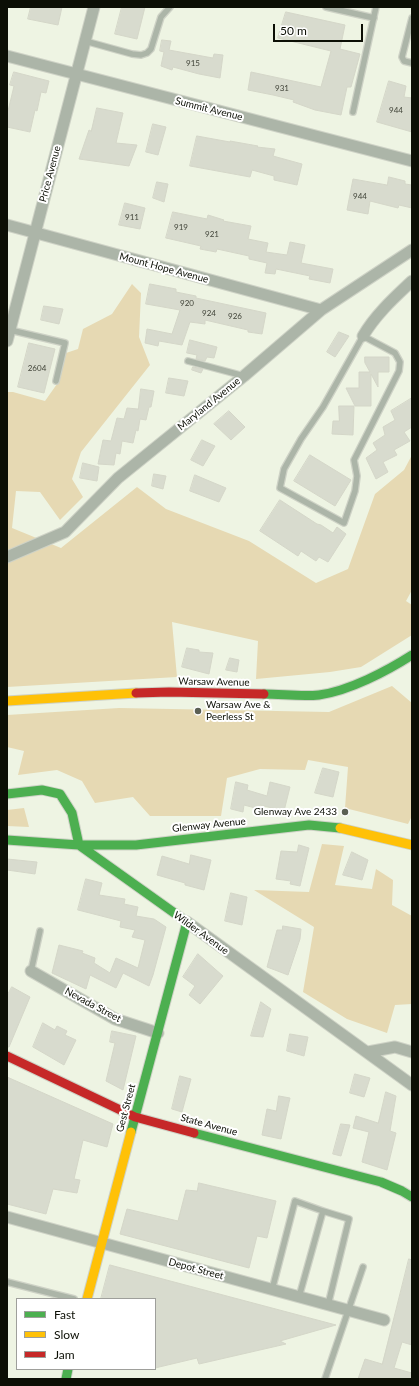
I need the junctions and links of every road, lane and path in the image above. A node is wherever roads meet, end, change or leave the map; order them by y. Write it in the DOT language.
graph roads {
  1 [pos="94,7"];
  2 [pos="170,7"];
  3 [pos="326,7"];
  4 [pos="376,7"];
  5 [pos="374,18"];
  6 [pos="412,18"];
  7 [pos="85,41"];
  8 [pos="7,56"];
  9 [pos="412,63"];
  10 [pos="76,74"];
  11 [pos="353,112"];
  12 [pos="412,161"];
  13 [pos="7,226"];
  14 [pos="34,233"];
  15 [pos="412,250"];
  16 [pos="412,281"];
  17 [pos="321,310"];
  18 [pos="8,336"];
  19 [pos="363,336"];
  20 [pos="188,361"];
  21 [pos="244,376"];
  22 [pos="56,381"];
  23 [pos="7,557"];
  24 [pos="412,656"];
  25 [pos="7,700"];
  26 [pos="7,794"];
  27 [pos="7,840"];
  28 [pos="78,845"];
  29 [pos="412,845"];
  30 [pos="187,922"];
  31 [pos="40,931"];
  32 [pos="31,971"];
  33 [pos="158,1033"];
  34 [pos="368,1052"];
  35 [pos="412,1052"];
  36 [pos="7,1056"];
  37 [pos="412,1085"];
  38 [pos="135,1117"];
  39 [pos="412,1197"];
  40 [pos="324,1211"];
  41 [pos="7,1218"];
  42 [pos="101,1243"];
  43 [pos="363,1267"];
  44 [pos="7,1282"];
  45 [pos="272,1290"];
  46 [pos="299,1297"];
  47 [pos="70,1298"];
  48 [pos="87,1298"];
  49 [pos="328,1305"];
  50 [pos="348,1311"];
  51 [pos="384,1320"];
  52 [pos="325,1379"];
  1 -- 7 [label="street, Price Avenue"];
  2 -- 7 [label="lane"];
  3 -- 5 [label="lane"];
  4 -- 5 [label="lane"];
  5 -- 11 [label="lane"];
  6 -- 9 [label="lane"];
  7 -- 10 [label="street, Price Avenue"];
  8 -- 10 [label="street, Summit Avenue"];
  10 -- 12 [label="street, Summit Avenue"];
  10 -- 14 [label="street, Price Avenue"];
  13 -- 14 [label="street, Mount Hope Avenue"];
  14 -- 17 [label="street, Mount Hope Avenue"];
  14 -- 18 [label="street, Price Avenue"];
  15 -- 17 [label="street, Maryland Avenue"];
  16 -- 19 [label="street"];
  17 -- 21 [label="street, Maryland Avenue"];
  18 -- 22 [label="lane"];
  19 -- 19 [label="lane"];
  20 -- 21 [label="lane"];
  21 -- 23 [label="street, Maryland Avenue"];
  24 -- 25 [label="main road, Warsaw Avenue"];
  26 -- 28 [label="main road"];
  27 -- 28 [label="main road, Glenway Avenue"];
  28 -- 29 [label="main road, Glenway Avenue"];
  28 -- 30 [label="main road, Wilder Avenue"];
  30 -- 33 [label="main road, Gest Street"];
  30 -- 34 [label="street, Wilder Avenue"];
  31 -- 32 [label="lane"];
  32 -- 33 [label="street, Nevada Street"];
  33 -- 38 [label="main road, Gest Street"];
  34 -- 35 [label="street"];
  34 -- 37 [label="street, Wilder Avenue"];
  36 -- 38 [label="main road, State Avenue"];
  38 -- 39 [label="main road, State Avenue"];
  38 -- 42 [label="main road, Gest Street"];
  40 -- 45 [label="lane"];
  40 -- 46 [label="lane"];
  40 -- 49 [label="lane"];
  41 -- 42 [label="street, Depot Street"];
  42 -- 45 [label="street, Depot Street"];
  42 -- 48 [label="main road, Gest Street"];
  43 -- 50 [label="lane"];
  44 -- 47 [label="lane"];
  45 -- 46 [label="street, Depot Street"];
  46 -- 49 [label="street, Depot Street"];
  49 -- 50 [label="street, Depot Street"];
  50 -- 51 [label="street, Depot Street"];
  50 -- 52 [label="lane"];
}
